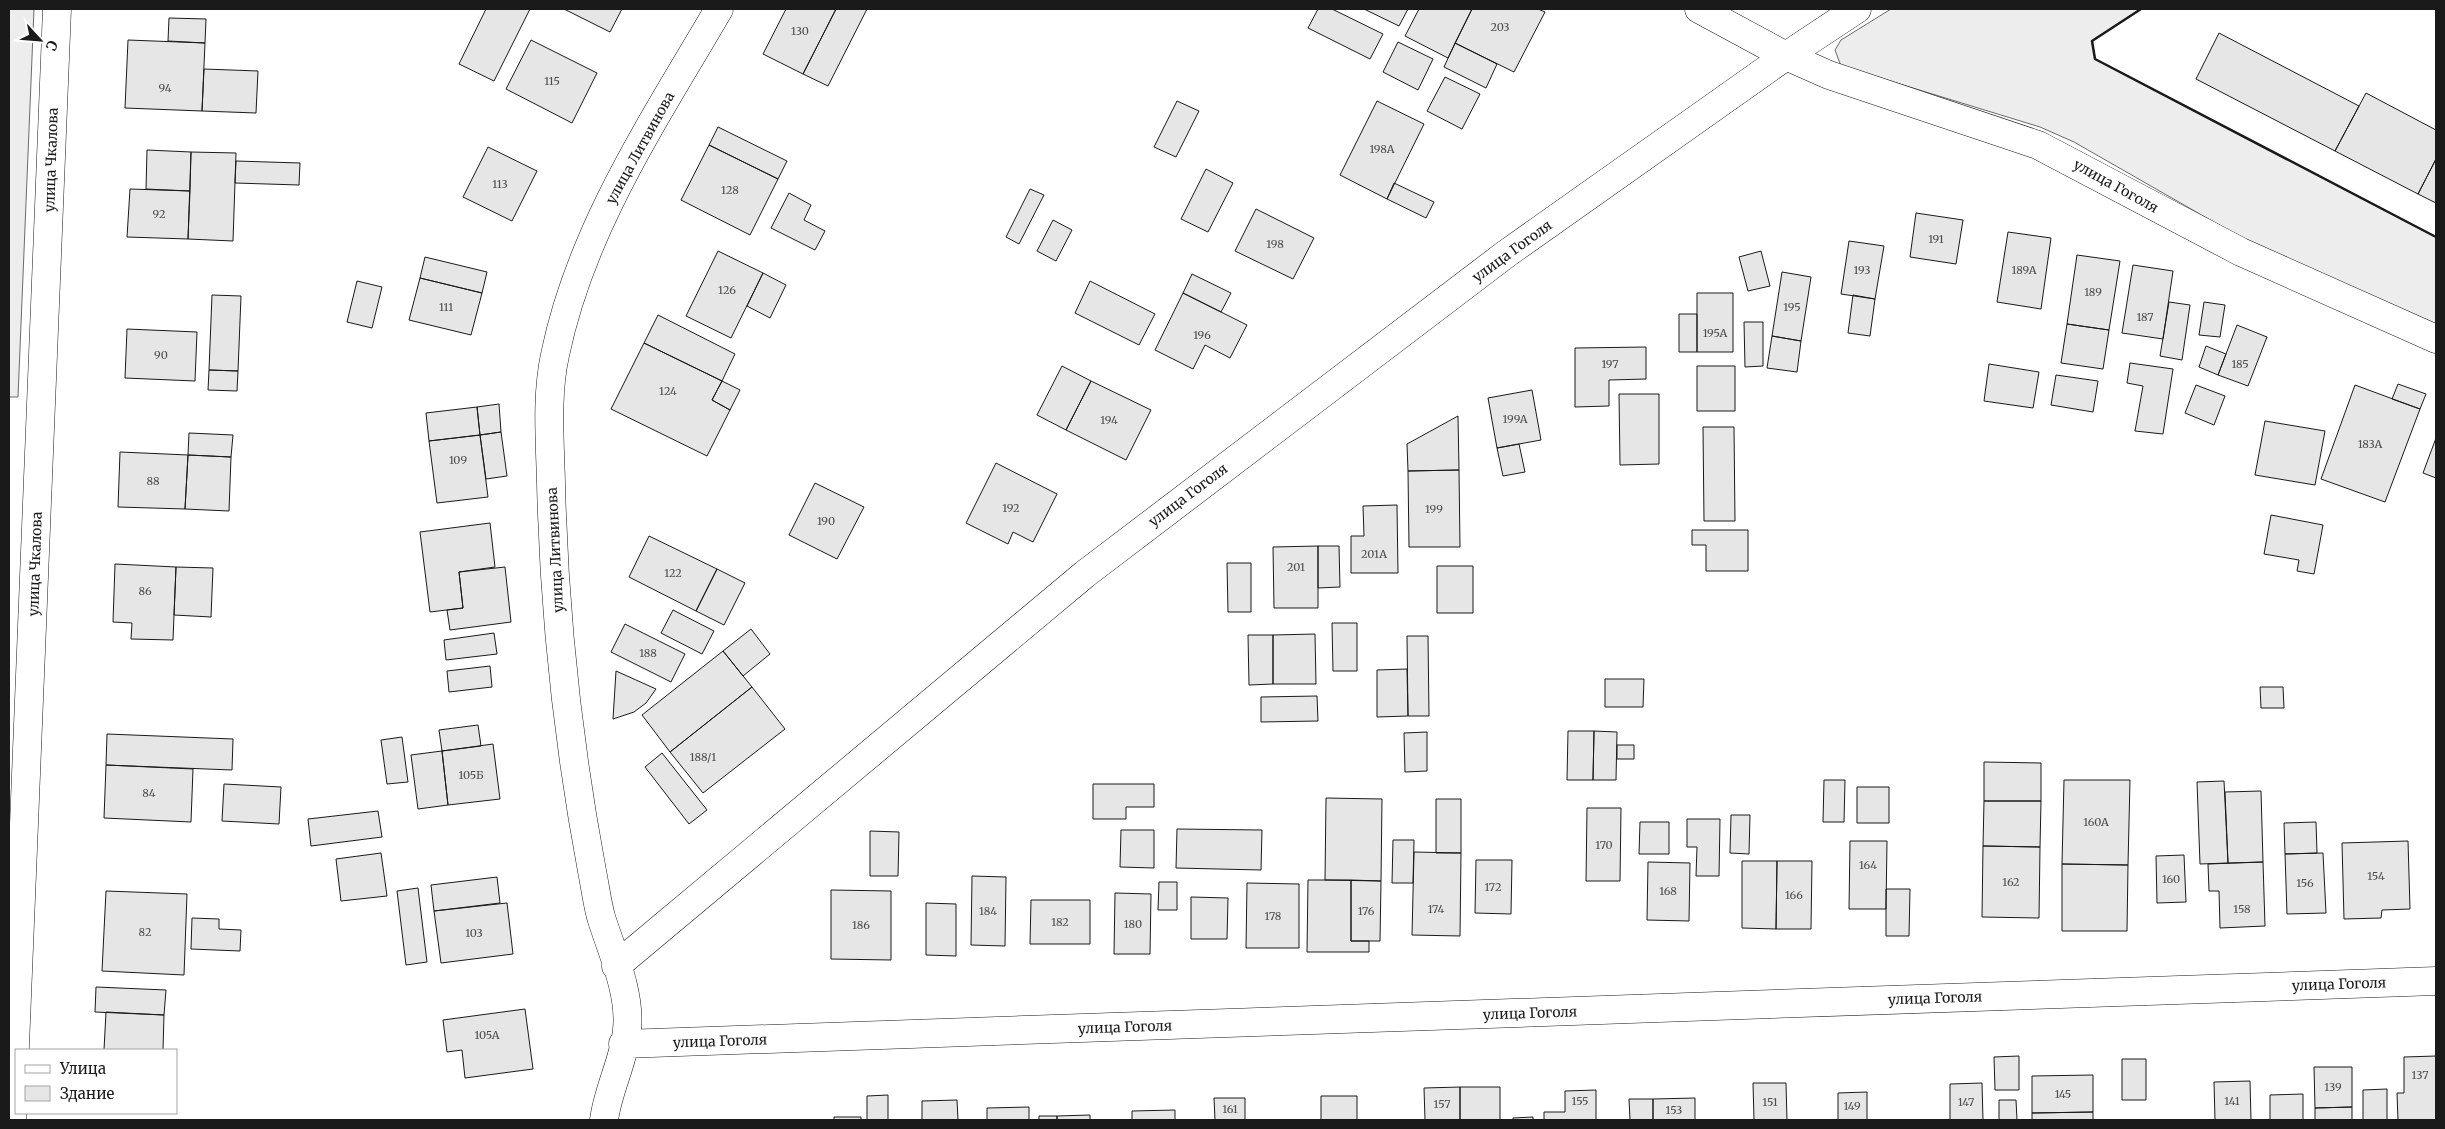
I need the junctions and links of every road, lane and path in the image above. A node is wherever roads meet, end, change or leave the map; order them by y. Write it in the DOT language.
graph roads {
  1 [pos="57,9"];
  2 [pos="719,9"];
  3 [pos="1698,9"];
  4 [pos="1857,9"];
  5 [pos="1786,56"];
  6 [pos="2436,339"];
  7 [pos="616,966"];
  8 [pos="2436,981"];
  9 [pos="624,1044"];
  10 [pos="12,1120"];
  11 [pos="604,1120"];
  1 -- 10 [label="street, улица Чкалова"];
  2 -- 7 [label="street, улица Литвинова"];
  3 -- 5 [label="street, улица Гоголя"];
  4 -- 5 [label="street, улица Гоголя"];
  5 -- 6 [label="street, улица Гоголя"];
  5 -- 7 [label="street, улица Гоголя"];
  7 -- 9 [label="street, улица Литвинова"];
  8 -- 9 [label="street, улица Гоголя"];
  9 -- 11 [label="street, улица Литвинова"];
}
